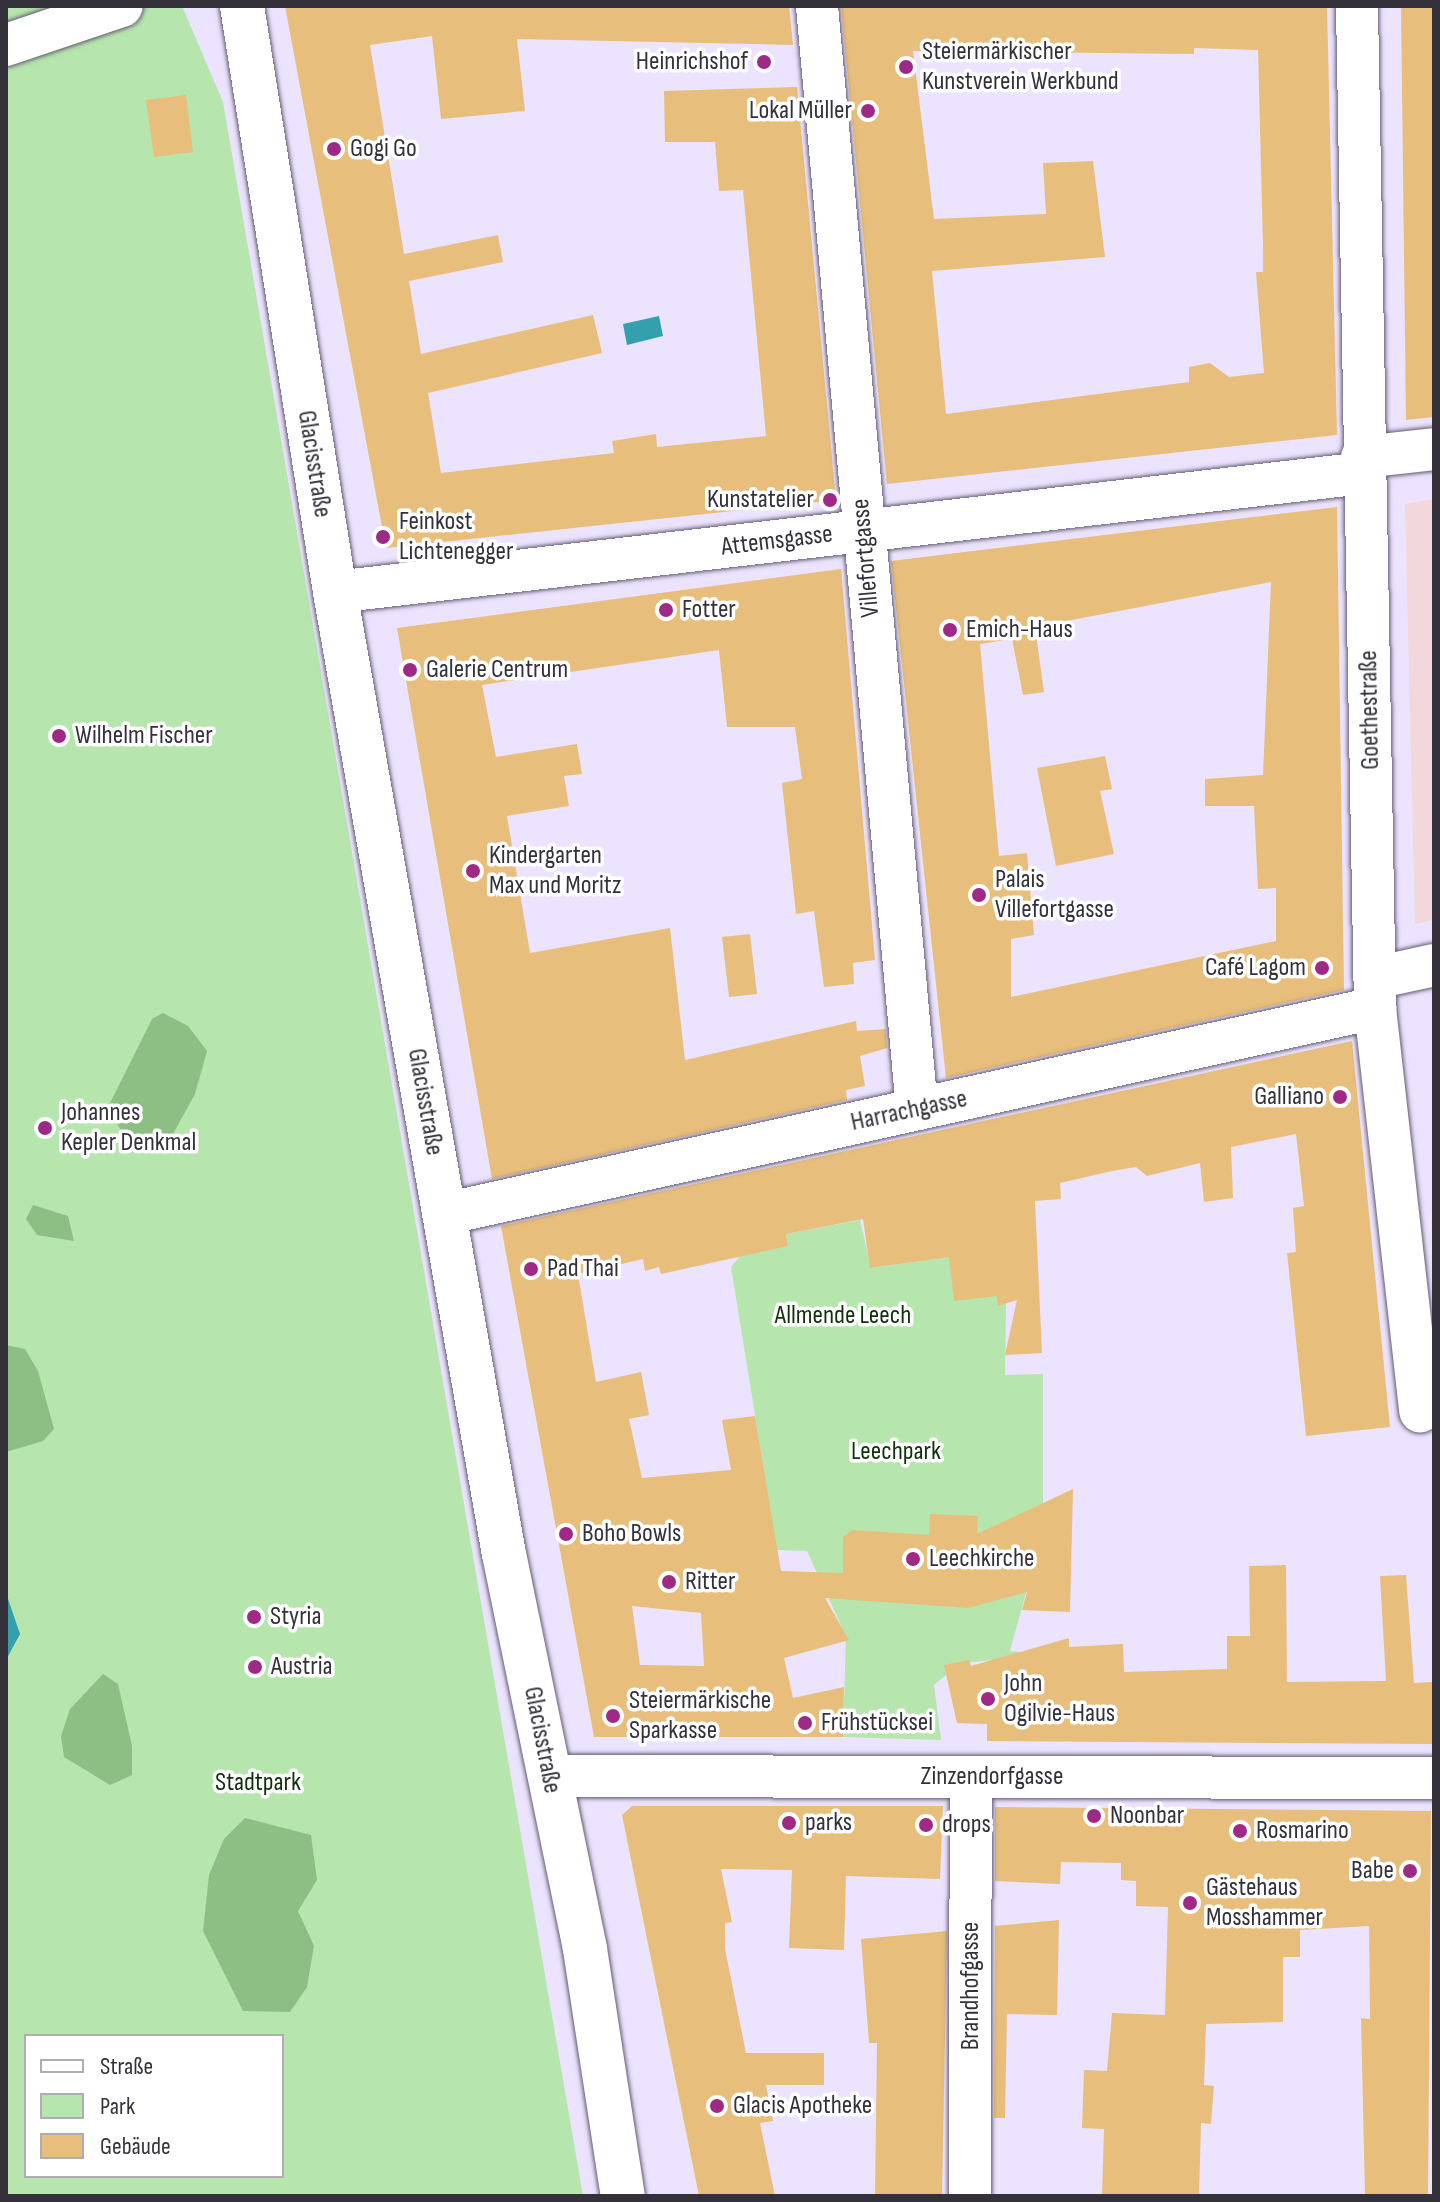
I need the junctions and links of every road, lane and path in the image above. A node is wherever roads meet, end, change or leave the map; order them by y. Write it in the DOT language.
graph roads {
  1 [pos="122,6"];
  2 [pos="242,6"];
  3 [pos="817,6"];
  4 [pos="1357,6"];
  5 [pos="6,45"];
  6 [pos="1434,449"];
  7 [pos="1362,465"];
  8 [pos="864,532"];
  9 [pos="335,592"];
  10 [pos="1434,965"];
  11 [pos="1375,993"];
  12 [pos="917,1109"];
  13 [pos="444,1214"];
  14 [pos="1420,1411"];
  15 [pos="549,1776"];
  16 [pos="971,1777"];
  17 [pos="1434,1778"];
  18 [pos="623,2196"];
  19 [pos="970,2196"];
  1 -- 5 [label="street"];
  2 -- 9 [label="main road, Glacisstraße"];
  3 -- 8 [label="street, Villefortgasse"];
  4 -- 7 [label="street, Goethestraße"];
  6 -- 7 [label="street, Attemsgasse"];
  7 -- 8 [label="street, Attemsgasse"];
  7 -- 11 [label="street, Goethestraße"];
  8 -- 9 [label="street, Attemsgasse"];
  8 -- 12 [label="street, Villefortgasse"];
  9 -- 13 [label="main road, Glacisstraße"];
  10 -- 11 [label="street, Harrachgasse"];
  11 -- 12 [label="street, Harrachgasse"];
  11 -- 14 [label="street, Goethestraße"];
  12 -- 13 [label="street, Harrachgasse"];
  13 -- 15 [label="main road, Glacisstraße"];
  15 -- 16 [label="street, Zinzendorfgasse"];
  15 -- 18 [label="main road, Glacisstraße"];
  16 -- 17 [label="street, Zinzendorfgasse"];
  16 -- 19 [label="street, Brandhofgasse"];
}
